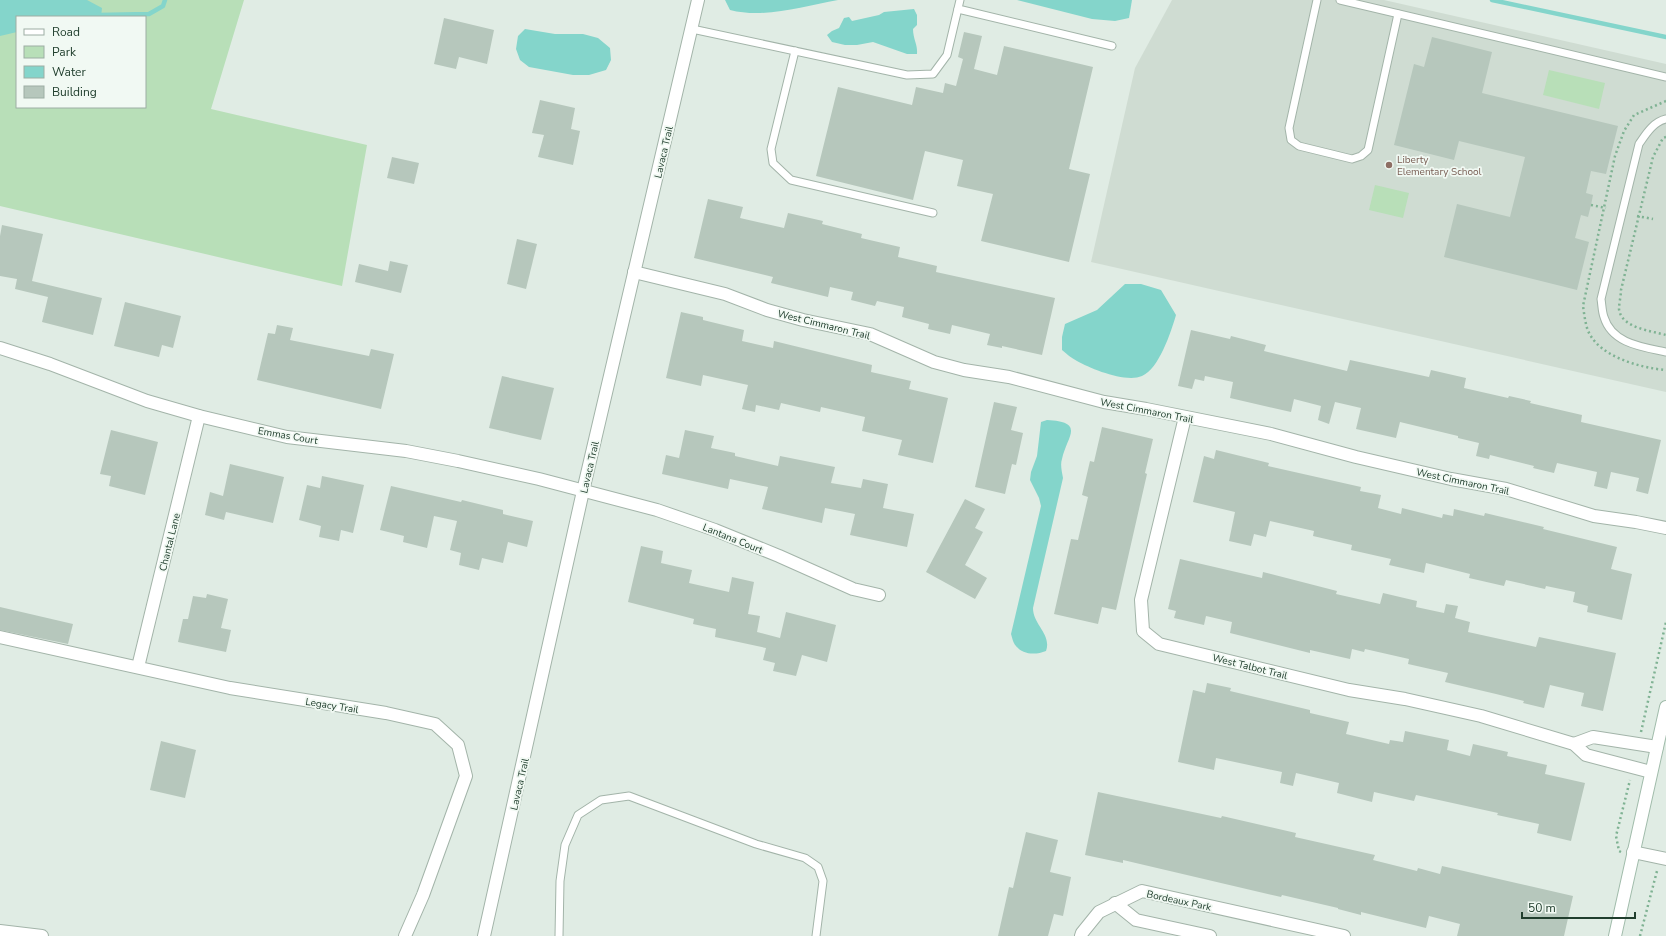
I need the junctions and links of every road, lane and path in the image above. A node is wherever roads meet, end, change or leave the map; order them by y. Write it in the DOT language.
graph roads {
  1 [pos="698,0"];
  2 [pos="960,0"];
  3 [pos="1317,0"];
  4 [pos="1340,0"];
  5 [pos="958,9"];
  6 [pos="1398,14"];
  7 [pos="692,29"];
  8 [pos="1112,46"];
  9 [pos="795,51"];
  10 [pos="1666,77"];
  11 [pos="1666,119"];
  12 [pos="1666,137"];
  13 [pos="1591,205"];
  14 [pos="1606,208"];
  15 [pos="933,213"];
  16 [pos="1638,216"];
  17 [pos="1653,219"];
  18 [pos="634,272"];
  19 [pos="1666,335"];
  20 [pos="0,348"];
  21 [pos="1666,352"];
  22 [pos="199,416"];
  23 [pos="1185,417"];
  24 [pos="583,491"];
  25 [pos="1666,528"];
  26 [pos="879,595"];
  27 [pos="0,637"];
  28 [pos="138,668"];
  29 [pos="1666,707"];
  30 [pos="1574,744"];
  31 [pos="1657,747"];
  32 [pos="1651,772"];
  33 [pos="1633,852"];
  34 [pos="1666,859"];
  35 [pos="1657,871"];
  36 [pos="1116,903"];
  37 [pos="0,931"];
  38 [pos="42,936"];
  39 [pos="405,936"];
  40 [pos="484,936"];
  41 [pos="559,936"];
  42 [pos="816,936"];
  43 [pos="1081,936"];
  44 [pos="1210,936"];
  45 [pos="1344,936"];
  46 [pos="1615,936"];
  47 [pos="1640,936"];
  1 -- 7 [label="street, Lavaca Trail"];
  2 -- 5 [label="lane"];
  3 -- 6 [label="lane"];
  4 -- 6 [label="lane"];
  5 -- 8 [label="lane"];
  5 -- 9 [label="lane"];
  6 -- 10 [label="lane"];
  7 -- 9 [label="lane"];
  7 -- 18 [label="street, Lavaca Trail"];
  9 -- 15 [label="lane"];
  11 -- 21 [label="lane"];
  12 -- 16 [label="path"];
  13 -- 14 [label="path"];
  16 -- 17 [label="path"];
  16 -- 19 [label="path"];
  18 -- 23 [label="street, West Cimmaron Trail"];
  18 -- 24 [label="street, Lavaca Trail"];
  20 -- 22 [label="street, Emmas Court"];
  22 -- 24 [label="street, Emmas Court"];
  22 -- 28 [label="street, Chantal Lane"];
  23 -- 25 [label="street, West Cimmaron Trail"];
  23 -- 30 [label="street, West Talbot Trail"];
  24 -- 26 [label="street, Lantana Court"];
  24 -- 40 [label="street, Lavaca Trail"];
  27 -- 28 [label="street, Legacy Trail"];
  28 -- 39 [label="street, Legacy Trail"];
  29 -- 31 [label="street"];
  30 -- 31 [label="street"];
  30 -- 32 [label="street, West Talbot Trail"];
  31 -- 32 [label="street"];
  32 -- 33 [label="street"];
  33 -- 34 [label="street"];
  33 -- 46 [label="street"];
  35 -- 47 [label="path"];
  36 -- 43 [label="street, Bordeaux Park"];
  36 -- 44 [label="street"];
  36 -- 45 [label="street, Bordeaux Park"];
  37 -- 38 [label="street"];
  41 -- 42 [label="lane"];
}
